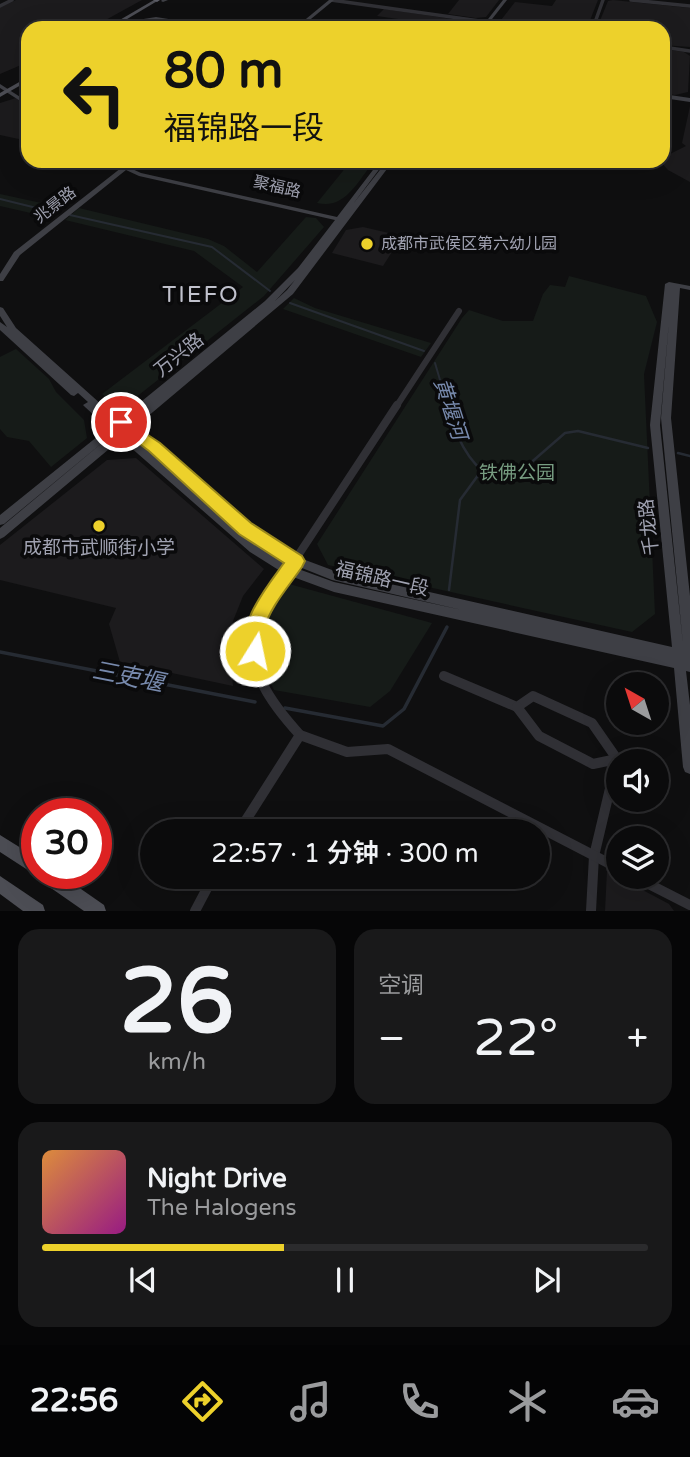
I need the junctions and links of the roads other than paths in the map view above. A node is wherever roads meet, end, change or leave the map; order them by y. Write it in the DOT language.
graph roads {
  1 [pos="12,0"];
  2 [pos="165,0"];
  3 [pos="333,0"];
  4 [pos="505,0"];
  5 [pos="510,0"];
  6 [pos="603,0"];
  7 [pos="631,0"];
  8 [pos="154,2"];
  9 [pos="0,5"];
  10 [pos="690,6"];
  11 [pos="120,21"];
  12 [pos="128,21"];
  13 [pos="134,21"];
  14 [pos="175,21"];
  15 [pos="191,21"];
  16 [pos="308,21"];
  17 [pos="470,21"];
  18 [pos="492,21"];
  19 [pos="492,21"];
  20 [pos="596,21"];
  21 [pos="670,48"];
  22 [pos="690,51"];
  23 [pos="21,80"];
  24 [pos="4,88"];
  25 [pos="21,94"];
  26 [pos="670,98"];
  27 [pos="21,99"];
  28 [pos="690,101"];
  29 [pos="121,168"];
  30 [pos="121,168"];
  31 [pos="131,168"];
  32 [pos="377,168"];
  33 [pos="384,168"];
  34 [pos="344,218"];
  35 [pos="0,267"];
  36 [pos="0,279"];
  37 [pos="690,288"];
  38 [pos="0,310"];
  39 [pos="459,311"];
  40 [pos="0,325"];
  41 [pos="122,428"];
  42 [pos="0,521"];
  43 [pos="0,534"];
  44 [pos="292,566"];
  45 [pos="686,658"];
  46 [pos="444,676"];
  47 [pos="517,707"];
  48 [pos="300,735"];
  49 [pos="610,749"];
  50 [pos="606,761"];
  51 [pos="690,766"];
  52 [pos="606,805"];
  53 [pos="247,819"];
  54 [pos="0,843"];
  55 [pos="594,856"];
  56 [pos="21,857"];
  57 [pos="606,862"];
  58 [pos="0,884"];
  59 [pos="67,889"];
  60 [pos="207,889"];
  61 [pos="659,889"];
  62 [pos="690,905"];
  63 [pos="37,911"];
  64 [pos="98,911"];
  65 [pos="195,911"];
  66 [pos="591,911"];
  1 -- 9 [label="street"];
  2 -- 8 [label="main road"];
  3 -- 16 [label="street"];
  3 -- 17 [label="street"];
  4 -- 18 [label="street"];
  5 -- 19 [label="street"];
  6 -- 20 [label="street"];
  7 -- 10 [label="street"];
  8 -- 11 [label="main road"];
  8 -- 12 [label="main road"];
  8 -- 15 [label="street"];
  13 -- 14 [label="street"];
  21 -- 22 [label="street"];
  23 -- 24 [label="main road"];
  24 -- 25 [label="street"];
  24 -- 27 [label="street"];
  26 -- 28 [label="street"];
  29 -- 35 [label="street, 兆景路"];
  30 -- 36 [label="street, 兆景路"];
  31 -- 34 [label="street"];
  32 -- 34 [label="street"];
  33 -- 34 [label="street"];
  34 -- 41 [label="street"];
  37 -- 45 [label="street, 千龙路"];
  38 -- 41 [label="street"];
  39 -- 44 [label="street"];
  40 -- 41 [label="street"];
  41 -- 42 [label="street"];
  41 -- 43 [label="street"];
  41 -- 44 [label="street, 福锦路一段"];
  44 -- 45 [label="street, 福锦路一段"];
  44 -- 48 [label="street"];
  45 -- 51 [label="street, 千龙路"];
  46 -- 47 [label="street"];
  47 -- 49 [label="street"];
  47 -- 50 [label="street"];
  48 -- 53 [label="street"];
  48 -- 55 [label="street"];
  52 -- 55 [label="street"];
  54 -- 56 [label="main road"];
  55 -- 57 [label="street"];
  55 -- 66 [label="street"];
  58 -- 63 [label="main road"];
  59 -- 64 [label="main road"];
  60 -- 65 [label="street"];
  61 -- 62 [label="street"];
}
